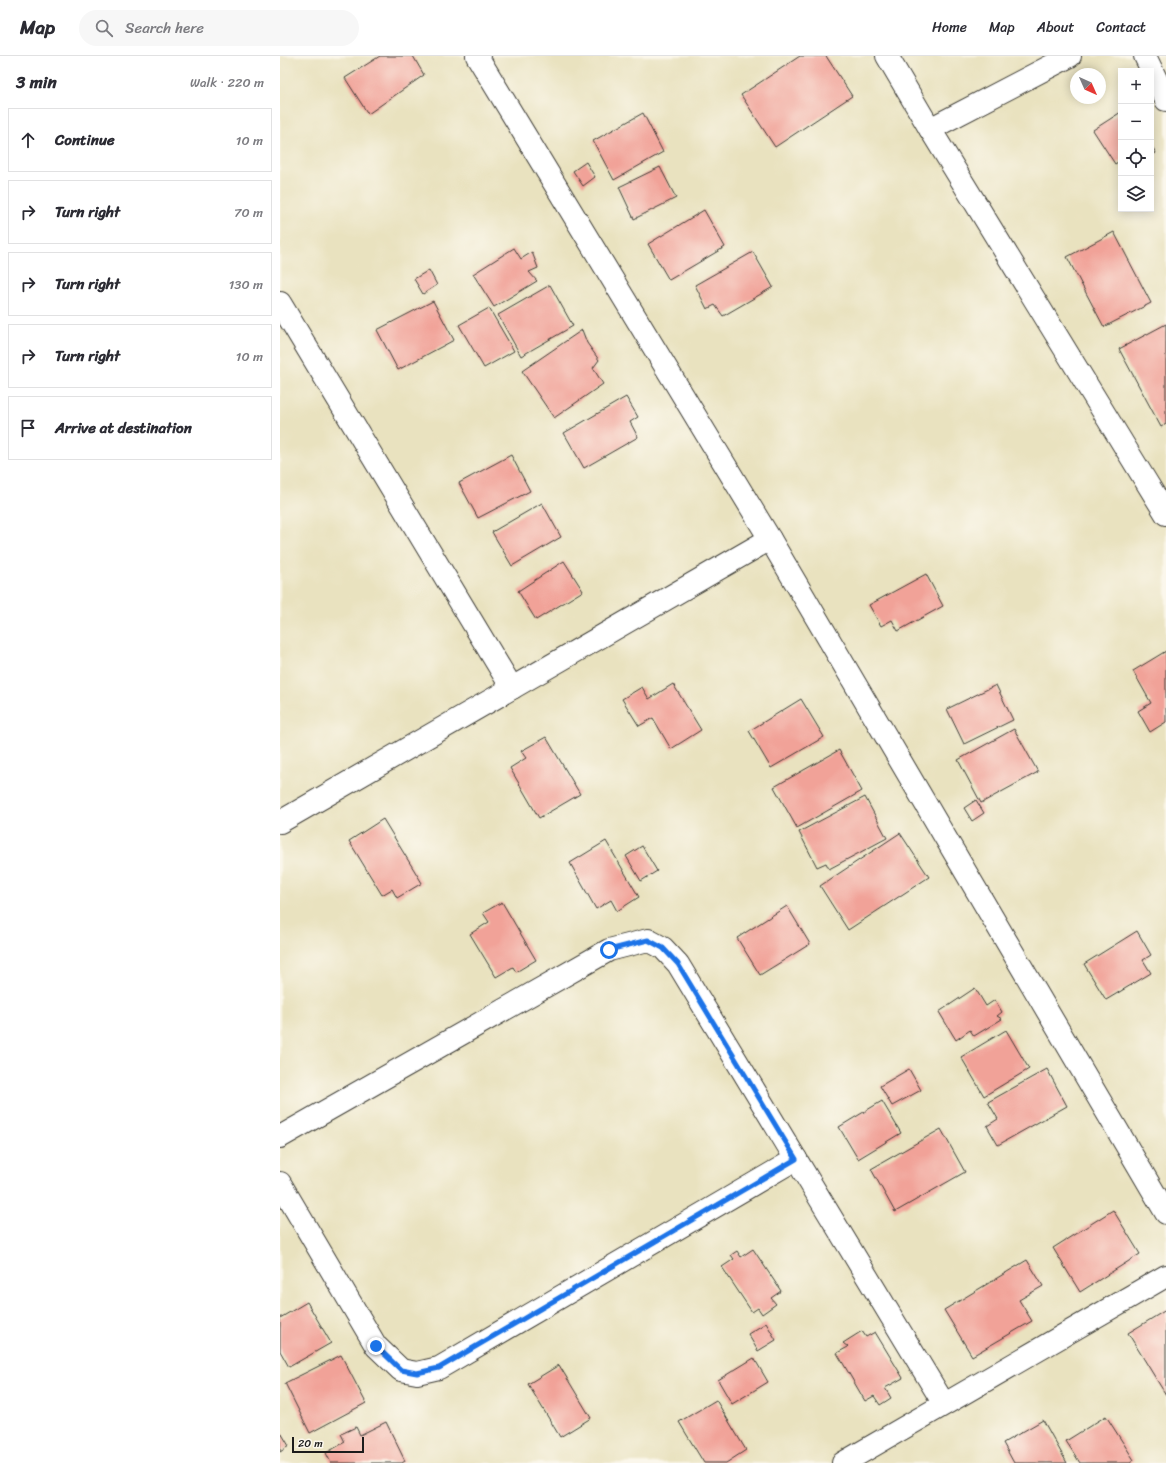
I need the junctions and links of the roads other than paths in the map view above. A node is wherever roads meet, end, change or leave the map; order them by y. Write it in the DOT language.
graph roads {
  1 [pos="477,56"];
  2 [pos="887,56"];
  3 [pos="1070,56"];
  4 [pos="1145,56"];
  5 [pos="1166,100"];
  6 [pos="930,129"];
  7 [pos="280,303"];
  8 [pos="1166,514"];
  9 [pos="770,540"];
  10 [pos="512,688"];
  11 [pos="280,822"];
  12 [pos="280,1137"];
  13 [pos="796,1159"];
  14 [pos="280,1183"];
  15 [pos="1166,1213"];
  16 [pos="1166,1276"];
  17 [pos="944,1404"];
  18 [pos="843,1463"];
  1 -- 9 [label="street"];
  2 -- 6 [label="street"];
  3 -- 6 [label="street"];
  4 -- 5 [label="street"];
  6 -- 8 [label="street"];
  7 -- 10 [label="street"];
  9 -- 10 [label="street"];
  9 -- 15 [label="street"];
  10 -- 11 [label="street"];
  12 -- 13 [label="street"];
  13 -- 14 [label="street"];
  13 -- 17 [label="street"];
  16 -- 17 [label="street"];
  17 -- 18 [label="street"];
}
